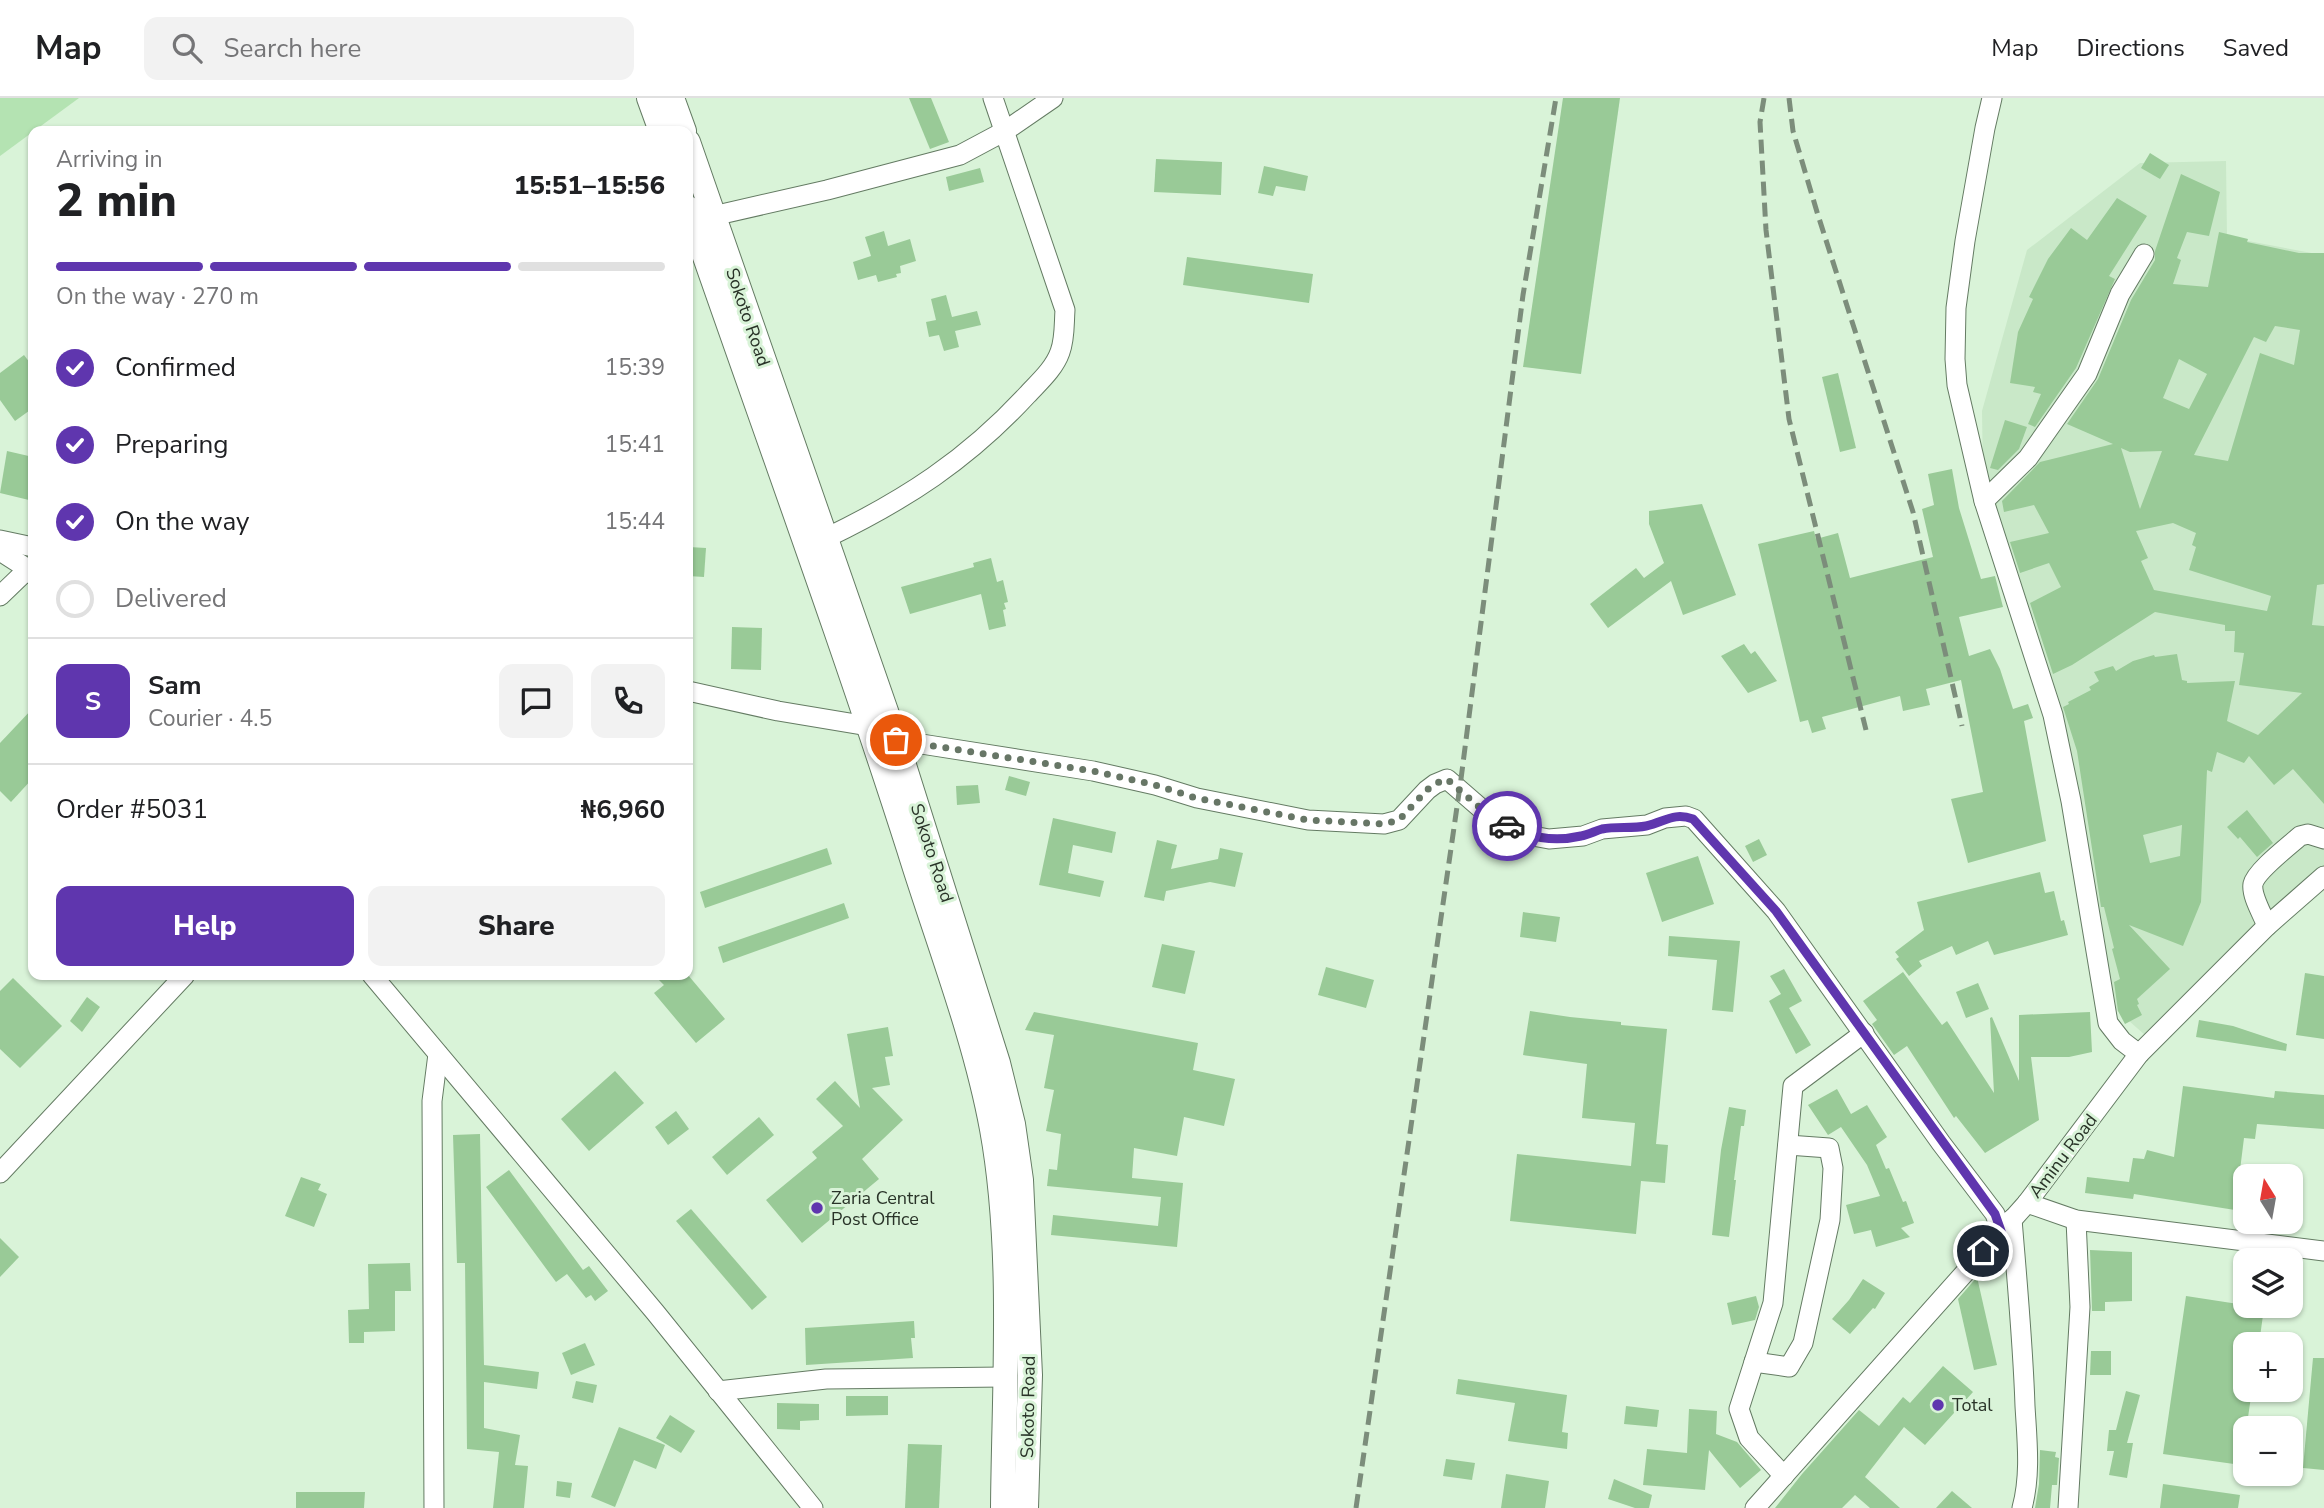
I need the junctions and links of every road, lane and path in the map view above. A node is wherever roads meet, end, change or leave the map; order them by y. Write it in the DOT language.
graph roads {
  1 [pos="649,98"];
  2 [pos="672,98"];
  3 [pos="993,98"];
  4 [pos="1053,98"];
  5 [pos="1992,98"];
  6 [pos="659,126"];
  7 [pos="682,126"];
  8 [pos="1005,131"];
  9 [pos="693,157"];
  10 [pos="713,216"];
  11 [pos="693,222"];
  12 [pos="2144,254"];
  13 [pos="1984,501"];
  14 [pos="825,538"];
  15 [pos="0,540"];
  16 [pos="28,546"];
  17 [pos="0,551"];
  18 [pos="28,570"];
  19 [pos="28,574"];
  20 [pos="0,596"];
  21 [pos="693,692"];
  22 [pos="869,726"];
  23 [pos="896,740"];
  24 [pos="2324,839"];
  25 [pos="2324,876"];
  26 [pos="2267,926"];
  27 [pos="180,980"];
  28 [pos="376,980"];
  29 [pos="1864,1033"];
  30 [pos="438,1054"];
  31 [pos="2139,1054"];
  32 [pos="1788,1145"];
  33 [pos="0,1173"];
  34 [pos="2027,1203"];
  35 [pos="2077,1220"];
  36 [pos="2007,1225"];
  37 [pos="2324,1251"];
  38 [pos="1754,1362"];
  39 [pos="1004,1377"];
  40 [pos="718,1391"];
  41 [pos="1784,1476"];
  42 [pos="434,1508"];
  43 [pos="813,1508"];
  44 [pos="1003,1508"];
  45 [pos="1026,1508"];
  46 [pos="1755,1508"];
  47 [pos="2022,1508"];
  48 [pos="2068,1508"];
  1 -- 6 [label="main road"];
  2 -- 7 [label="main road"];
  3 -- 8 [label="street"];
  4 -- 8 [label="street"];
  5 -- 13 [label="street"];
  8 -- 10 [label="street"];
  8 -- 14 [label="street"];
  9 -- 10 [label="main road, Sokoto Road"];
  10 -- 14 [label="main road, Sokoto Road"];
  11 -- 22 [label="main road, Sokoto Road"];
  12 -- 13 [label="street"];
  13 -- 31 [label="street"];
  14 -- 23 [label="main road, Sokoto Road"];
  15 -- 16 [label="street"];
  17 -- 18 [label="street"];
  19 -- 20 [label="street"];
  21 -- 22 [label="street"];
  22 -- 39 [label="main road, Sokoto Road"];
  23 -- 29 [label="street"];
  23 -- 45 [label="main road, Sokoto Road"];
  24 -- 26 [label="street"];
  25 -- 26 [label="street, Aminu Road"];
  26 -- 31 [label="street, Aminu Road"];
  27 -- 33 [label="street"];
  28 -- 30 [label="street"];
  29 -- 32 [label="street"];
  29 -- 36 [label="street"];
  30 -- 40 [label="street"];
  30 -- 42 [label="street"];
  31 -- 34 [label="street, Aminu Road"];
  32 -- 38 [label="street"];
  32 -- 38 [label="street"];
  34 -- 35 [label="street"];
  34 -- 36 [label="street, Aminu Road"];
  35 -- 37 [label="street"];
  35 -- 48 [label="street"];
  36 -- 41 [label="street, Aminu Road"];
  36 -- 47 [label="street"];
  38 -- 41 [label="street"];
  39 -- 40 [label="street"];
  39 -- 44 [label="main road, Sokoto Road"];
  40 -- 43 [label="street"];
  41 -- 46 [label="street, Aminu Road"];
}
